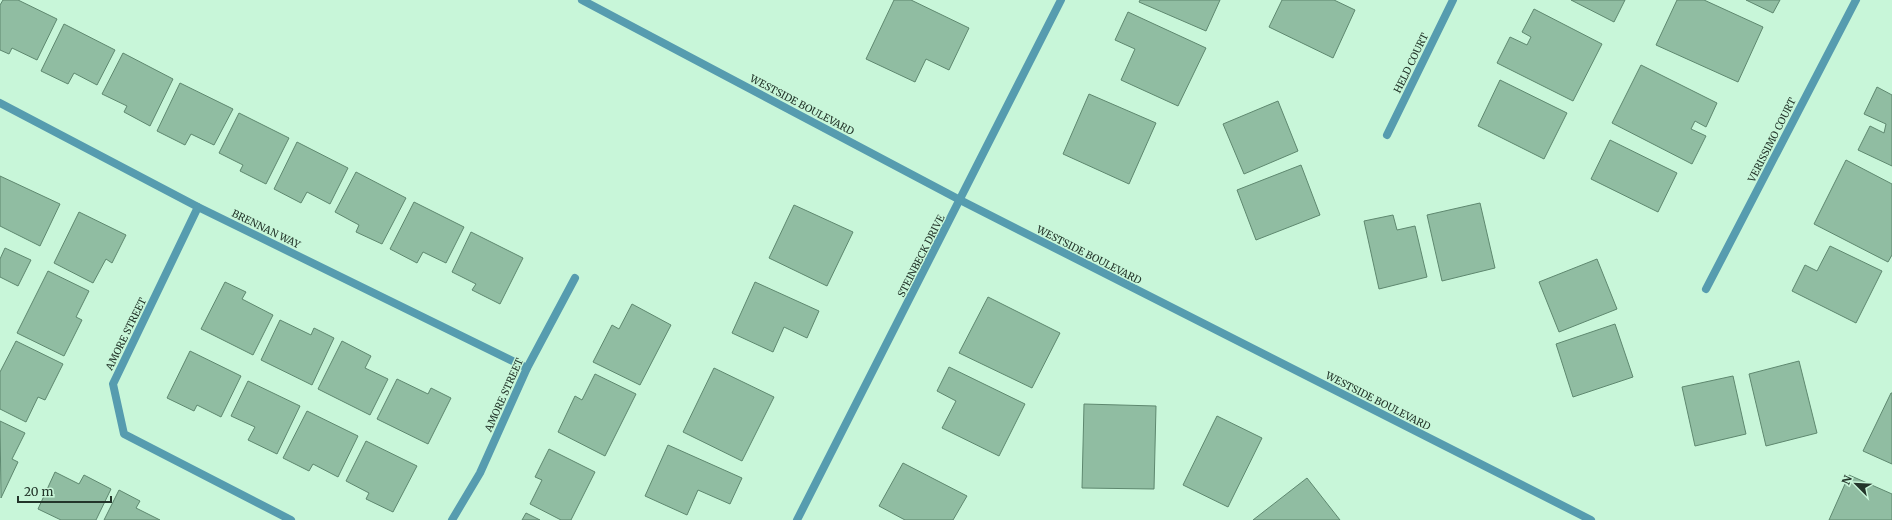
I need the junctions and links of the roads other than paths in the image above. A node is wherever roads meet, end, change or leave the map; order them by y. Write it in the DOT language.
graph roads {
  1 [pos="582,0"];
  2 [pos="1061,0"];
  3 [pos="1453,0"];
  4 [pos="1856,0"];
  5 [pos="0,103"];
  6 [pos="1387,135"];
  7 [pos="960,200"];
  8 [pos="198,207"];
  9 [pos="575,278"];
  10 [pos="1706,289"];
  11 [pos="527,368"];
  12 [pos="291,520"];
  13 [pos="452,520"];
  14 [pos="797,520"];
  15 [pos="1591,520"];
  1 -- 7 [label="street, WESTSIDE BOULEVARD"];
  2 -- 7 [label="street, STEINBECK DRIVE"];
  3 -- 6 [label="street, HELD COURT"];
  4 -- 10 [label="street, VERISSIMO COURT"];
  5 -- 8 [label="street, BRENNAN WAY"];
  7 -- 14 [label="street, STEINBECK DRIVE"];
  7 -- 15 [label="street, WESTSIDE BOULEVARD"];
  8 -- 11 [label="street, BRENNAN WAY"];
  8 -- 12 [label="street, AMORE STREET"];
  9 -- 11 [label="street, AMORE STREET"];
  11 -- 13 [label="street, AMORE STREET"];
}
